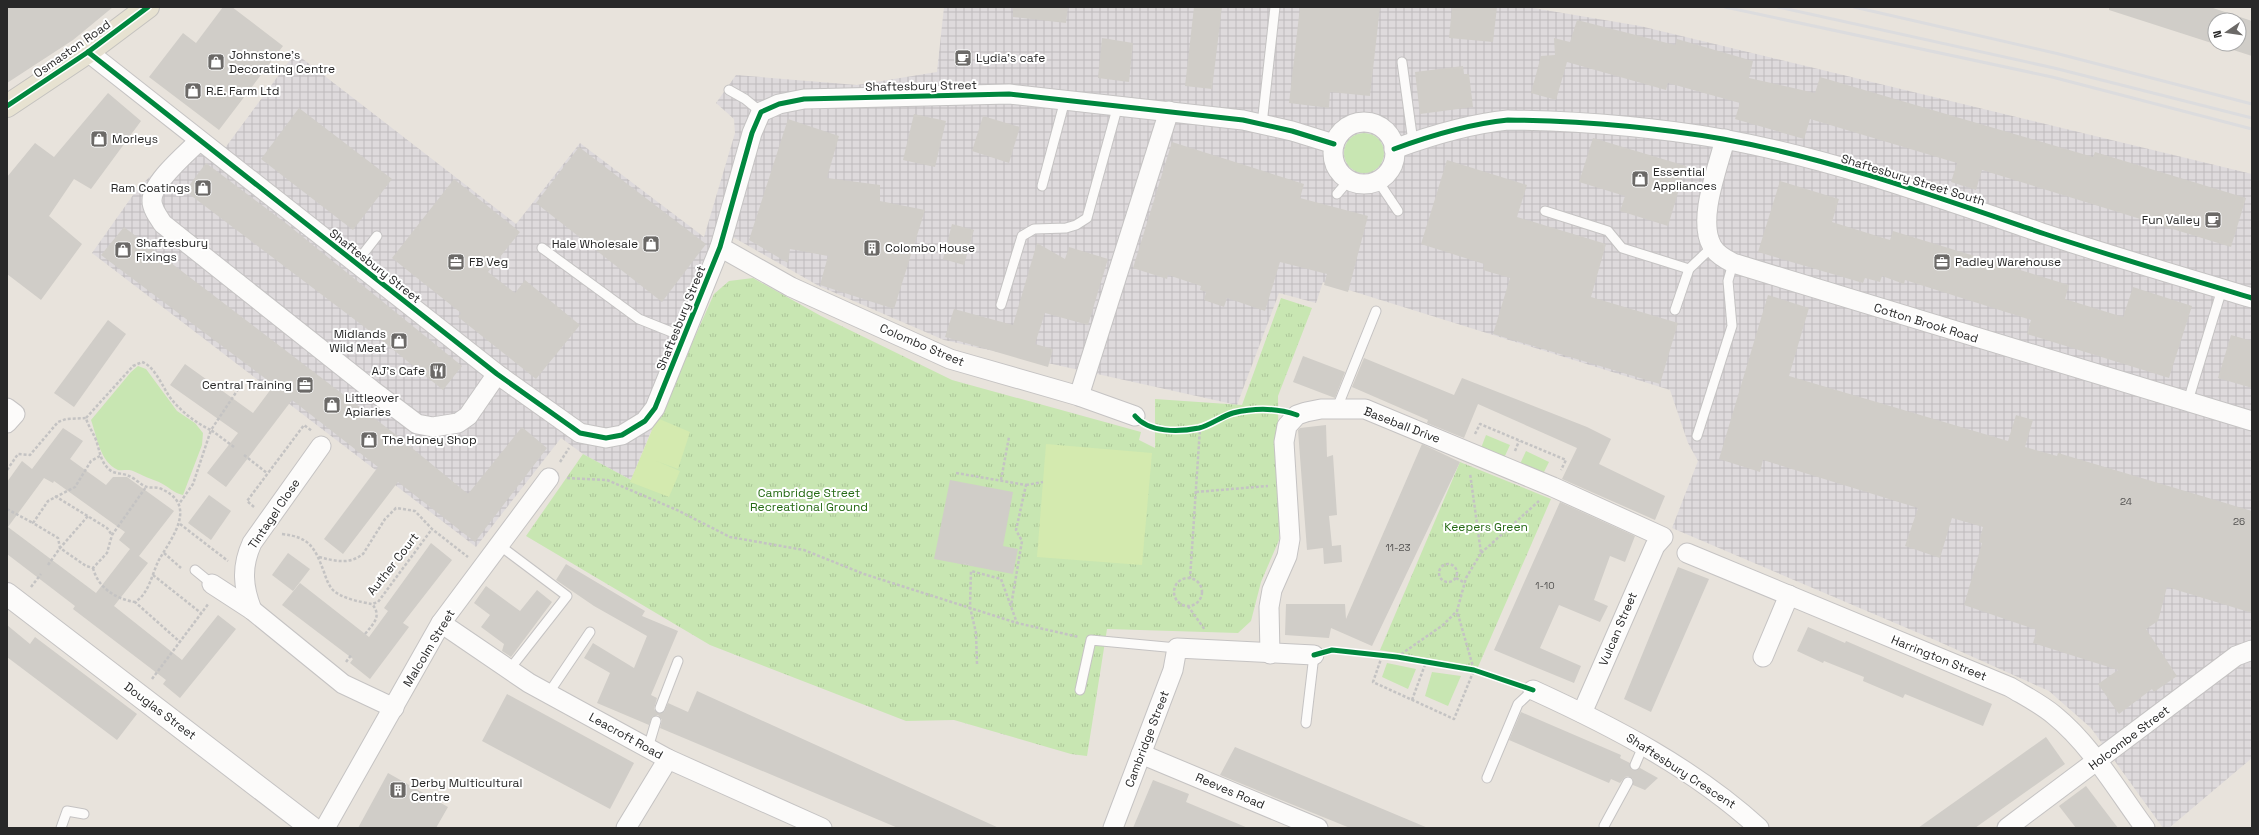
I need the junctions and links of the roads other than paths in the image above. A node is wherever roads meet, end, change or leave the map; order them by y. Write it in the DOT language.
graph roads {
  1 [pos="148,7"];
  2 [pos="1275,7"];
  3 [pos="88,52"];
  4 [pos="1402,62"];
  5 [pos="728,90"];
  6 [pos="1065,100"];
  7 [pos="1118,105"];
  8 [pos="7,106"];
  9 [pos="1169,111"];
  10 [pos="761,112"];
  11 [pos="1262,124"];
  12 [pos="1725,140"];
  13 [pos="199,141"];
  14 [pos="1413,142"];
  15 [pos="1334,144"];
  16 [pos="1394,148"];
  17 [pos="1378,181"];
  18 [pos="1042,186"];
  19 [pos="1545,211"];
  20 [pos="1398,212"];
  21 [pos="377,236"];
  22 [pos="720,247"];
  23 [pos="1712,247"];
  24 [pos="542,248"];
  25 [pos="356,263"];
  26 [pos="1733,263"];
  27 [pos="1689,269"];
  28 [pos="2222,289"];
  29 [pos="2252,298"];
  30 [pos="1001,305"];
  31 [pos="1676,310"];
  32 [pos="1376,312"];
  33 [pos="684,337"];
  34 [pos="497,374"];
  35 [pos="1079,396"];
  36 [pos="2188,401"];
  37 [pos="7,408"];
  38 [pos="1337,408"];
  39 [pos="1135,416"];
  40 [pos="2252,421"];
  41 [pos="7,423"];
  42 [pos="1698,436"];
  43 [pos="321,446"];
  44 [pos="549,478"];
  45 [pos="1659,542"];
  46 [pos="499,545"];
  47 [pos="1687,553"];
  48 [pos="190,571"];
  49 [pos="216,587"];
  50 [pos="7,594"];
  51 [pos="1789,595"];
  52 [pos="252,610"];
  53 [pos="441,623"];
  54 [pos="590,632"];
  55 [pos="1177,648"];
  56 [pos="2252,650"];
  57 [pos="1270,654"];
  58 [pos="1314,655"];
  59 [pos="1764,657"];
  60 [pos="678,661"];
  61 [pos="509,670"];
  62 [pos="1080,690"];
  63 [pos="1533,690"];
  64 [pos="548,694"];
  65 [pos="394,708"];
  66 [pos="660,708"];
  67 [pos="1582,713"];
  68 [pos="656,721"];
  69 [pos="1306,723"];
  70 [pos="1644,744"];
  71 [pos="648,748"];
  72 [pos="1141,754"];
  73 [pos="668,759"];
  74 [pos="2096,762"];
  75 [pos="1635,765"];
  76 [pos="1487,778"];
  77 [pos="1628,782"];
  78 [pos="84,814"];
  79 [pos="1604,826"];
  80 [pos="60,828"];
  81 [pos="312,828"];
  82 [pos="325,828"];
  83 [pos="626,828"];
  84 [pos="822,828"];
  85 [pos="1112,828"];
  86 [pos="1318,828"];
  87 [pos="1759,828"];
  88 [pos="2007,828"];
  89 [pos="2145,828"];
  1 -- 3 [label="main road, Osmaston Road"];
  2 -- 11 [label="lane"];
  3 -- 8 [label="main road, Osmaston Road"];
  3 -- 13 [label="street, Shaftesbury Street"];
  4 -- 14 [label="lane"];
  5 -- 10 [label="lane"];
  6 -- 7 [label="street, Shaftesbury Street"];
  6 -- 10 [label="street, Shaftesbury Street"];
  6 -- 18 [label="lane"];
  7 -- 9 [label="street, Shaftesbury Street"];
  7 -- 30 [label="lane"];
  9 -- 11 [label="street, Shaftesbury Street"];
  9 -- 35 [label="street"];
  10 -- 22 [label="street, Shaftesbury Street"];
  11 -- 15 [label="street, Shaftesbury Street"];
  12 -- 14 [label="street, Shaftesbury Street South"];
  12 -- 23 [label="street"];
  12 -- 28 [label="street, Shaftesbury Street South"];
  13 -- 25 [label="street, Shaftesbury Street"];
  13 -- 34 [label="street"];
  14 -- 16 [label="street, Shaftesbury Street South"];
  15 -- 16 [label="street"];
  15 -- 17 [label="street"];
  16 -- 17 [label="street"];
  17 -- 20 [label="lane"];
  19 -- 27 [label="lane"];
  21 -- 25 [label="lane"];
  22 -- 33 [label="street, Shaftesbury Street"];
  22 -- 35 [label="street, Colombo Street"];
  23 -- 26 [label="street, Cotton Brook Road"];
  23 -- 27 [label="lane"];
  24 -- 33 [label="lane"];
  25 -- 34 [label="street, Shaftesbury Street"];
  26 -- 36 [label="street, Cotton Brook Road"];
  26 -- 42 [label="lane"];
  27 -- 31 [label="lane"];
  28 -- 29 [label="street, Shaftesbury Street South"];
  28 -- 36 [label="lane"];
  32 -- 38 [label="lane"];
  33 -- 34 [label="street, Shaftesbury Street"];
  35 -- 39 [label="street, Colombo Street"];
  36 -- 40 [label="street, Cotton Brook Road"];
  37 -- 41 [label="street"];
  38 -- 45 [label="street, Baseball Drive"];
  38 -- 57 [label="street, Baseball Drive"];
  43 -- 52 [label="street, Tintagel Close"];
  44 -- 46 [label="street, Malcolm Street"];
  45 -- 67 [label="street, Vulcan Street"];
  46 -- 53 [label="street, Malcolm Street"];
  46 -- 61 [label="lane"];
  47 -- 51 [label="street, Harrington Street"];
  48 -- 49 [label="lane"];
  49 -- 52 [label="street"];
  50 -- 81 [label="street, Douglas Street"];
  51 -- 59 [label="street"];
  51 -- 74 [label="street, Harrington Street"];
  52 -- 65 [label="street"];
  53 -- 61 [label="street, Leacroft Road"];
  53 -- 65 [label="street, Malcolm Street"];
  54 -- 64 [label="lane"];
  55 -- 57 [label="street"];
  55 -- 62 [label="lane"];
  55 -- 72 [label="street, Cambridge Street"];
  56 -- 74 [label="street, Holcombe Street"];
  57 -- 58 [label="street"];
  58 -- 69 [label="lane"];
  60 -- 66 [label="lane"];
  61 -- 64 [label="street, Leacroft Road"];
  63 -- 67 [label="street, Shaftesbury Crescent"];
  63 -- 76 [label="lane"];
  64 -- 71 [label="street, Leacroft Road"];
  65 -- 82 [label="street, Malcolm Street"];
  67 -- 70 [label="street, Shaftesbury Crescent"];
  68 -- 71 [label="lane"];
  70 -- 75 [label="lane"];
  70 -- 87 [label="street, Shaftesbury Crescent"];
  71 -- 73 [label="street, Leacroft Road"];
  72 -- 85 [label="street, Cambridge Street"];
  72 -- 86 [label="street, Reeves Road"];
  73 -- 83 [label="street"];
  73 -- 84 [label="street, Leacroft Road"];
  74 -- 88 [label="street, Holcombe Street"];
  74 -- 89 [label="street, Harrington Street"];
  77 -- 79 [label="lane"];
  78 -- 80 [label="lane"];
}
